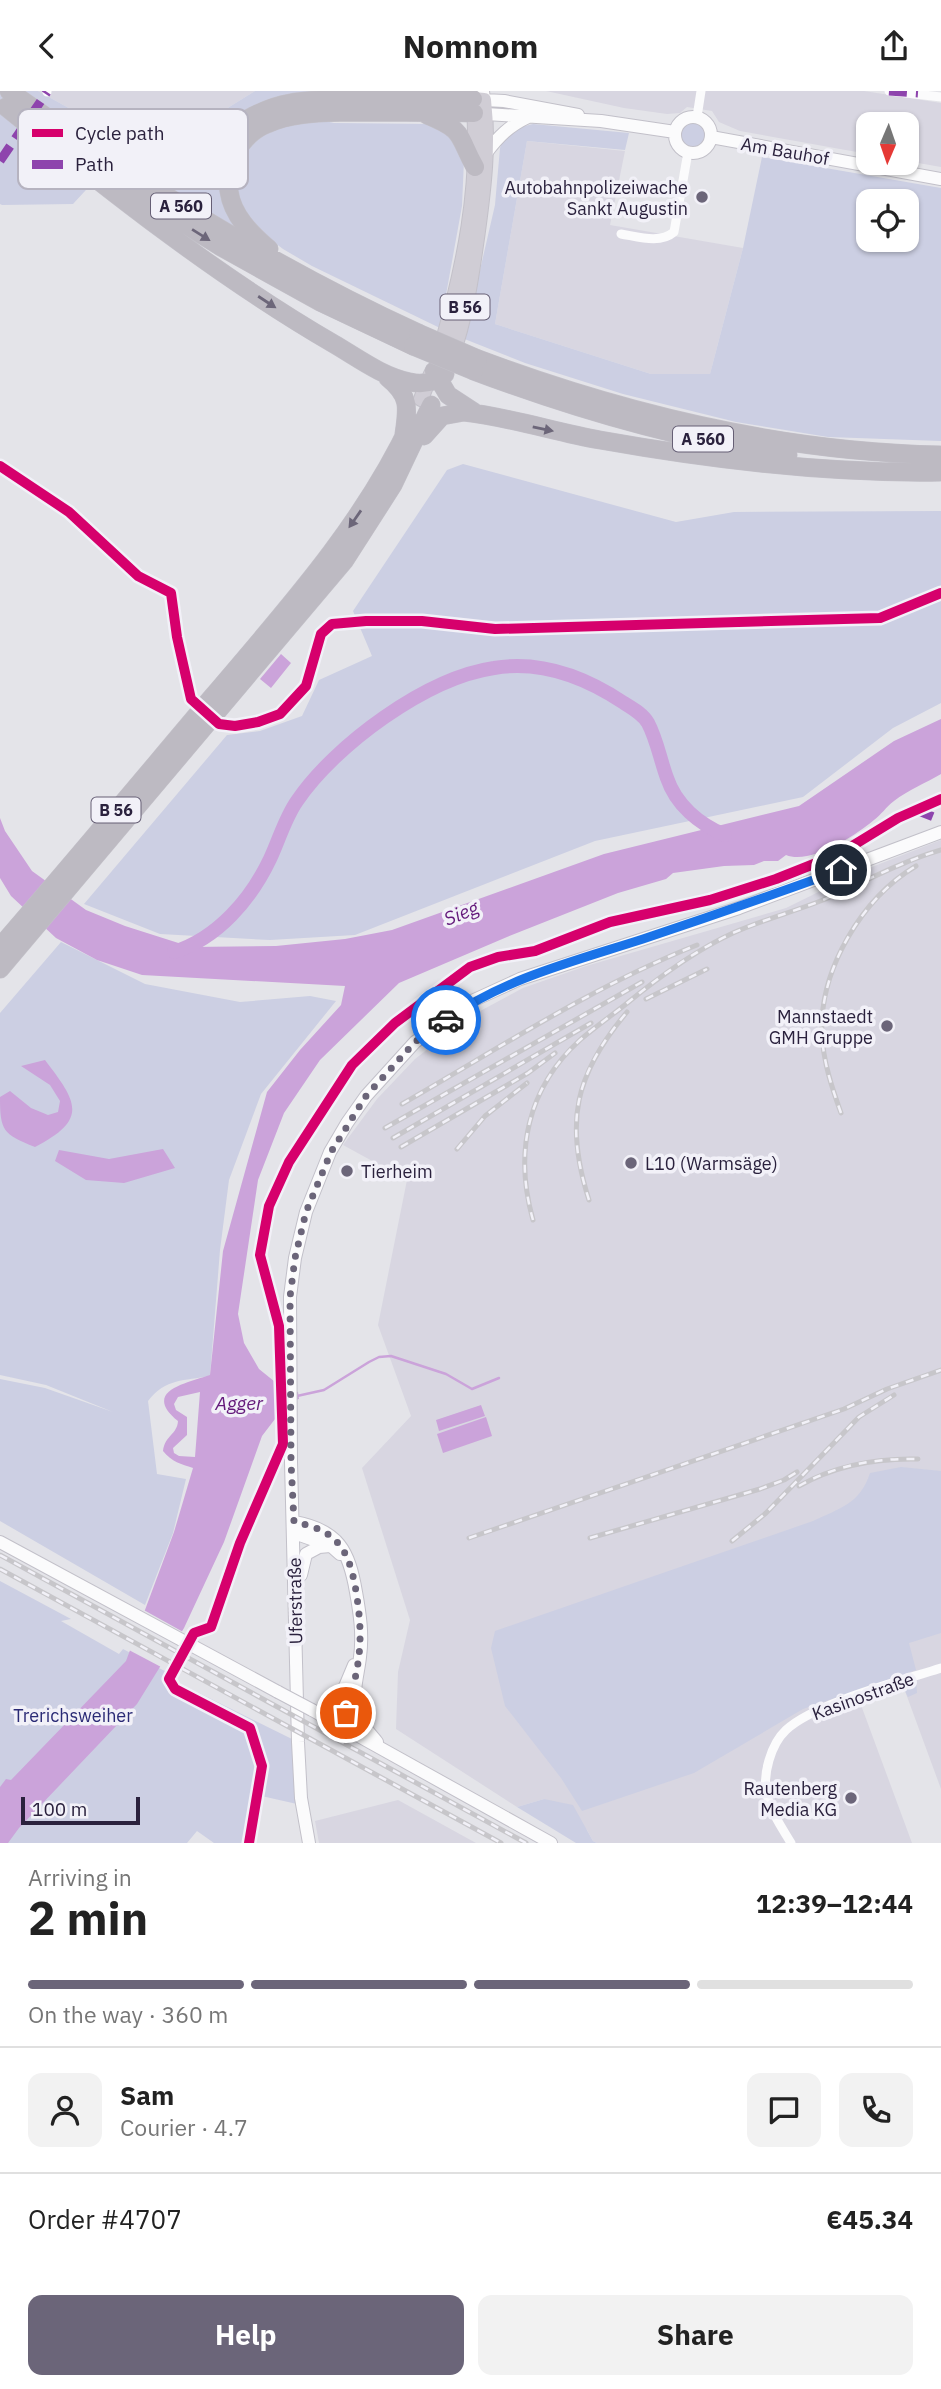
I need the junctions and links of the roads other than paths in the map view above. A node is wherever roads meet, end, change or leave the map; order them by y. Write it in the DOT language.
graph roads {
  1 [pos="439,91"];
  2 [pos="506,91"];
  3 [pos="701,91"];
  4 [pos="889,91"];
  5 [pos="941,97"];
  6 [pos="393,99"];
  7 [pos="5,100"];
  8 [pos="478,101"];
  9 [pos="541,107"];
  10 [pos="24,109"];
  11 [pos="421,112"];
  12 [pos="529,117"];
  13 [pos="696,117"];
  14 [pos="248,120"];
  15 [pos="601,121"];
  16 [pos="675,132"];
  17 [pos="711,137"];
  18 [pos="248,138"];
  19 [pos="688,152"];
  20 [pos="481,160"];
  21 [pos="941,179"];
  22 [pos="108,189"];
  23 [pos="136,189"];
  24 [pos="157,189"];
  25 [pos="229,189"];
  26 [pos="621,234"];
  27 [pos="308,279"];
  28 [pos="416,339"];
  29 [pos="476,365"];
  30 [pos="380,371"];
  31 [pos="434,385"];
  32 [pos="477,413"];
  33 [pos="406,446"];
  34 [pos="941,455"];
  35 [pos="941,471"];
  36 [pos="941,832"];
  37 [pos="11,941"];
  38 [pos="0,969"];
  39 [pos="294,1527"];
  40 [pos="0,1542"];
  41 [pos="331,1546"];
  42 [pos="355,1589"];
  43 [pos="295,1599"];
  44 [pos="361,1645"];
  45 [pos="354,1666"];
  46 [pos="941,1668"];
  47 [pos="356,1681"];
  48 [pos="316,1711"];
  49 [pos="335,1722"];
  50 [pos="384,1750"];
  51 [pos="309,1843"];
  52 [pos="551,1843"];
  53 [pos="791,1843"];
  1 -- 6 [label="highway"];
  2 -- 9 [label="street"];
  3 -- 13 [label="street"];
  4 -- 5 [label="street"];
  6 -- 8 [label="highway"];
  6 -- 14 [label="highway"];
  7 -- 10 [label="highway, A 560"];
  8 -- 9 [label="street"];
  8 -- 11 [label="highway"];
  8 -- 12 [label="street"];
  8 -- 20 [label="main road, B 56"];
  9 -- 15 [label="street"];
  11 -- 18 [label="highway"];
  11 -- 20 [label="highway"];
  12 -- 15 [label="street"];
  12 -- 20 [label="street"];
  13 -- 16 [label="street"];
  13 -- 17 [label="street"];
  15 -- 16 [label="street"];
  16 -- 19 [label="street"];
  17 -- 19 [label="street"];
  17 -- 21 [label="street, Am Bauhof"];
  19 -- 26 [label="street"];
  20 -- 31 [label="main road, B 56"];
  22 -- 30 [label="highway, one-way"];
  23 -- 28 [label="highway, A 560, one-way"];
  24 -- 27 [label="highway, A 560"];
  25 -- 27 [label="highway"];
  27 -- 28 [label="highway, A 560"];
  28 -- 29 [label="highway, A 560, bridge"];
  29 -- 34 [label="highway, A 560"];
  29 -- 35 [label="highway, A 560"];
  30 -- 31 [label="highway"];
  30 -- 33 [label="highway"];
  31 -- 32 [label="highway"];
  31 -- 33 [label="highway, B 56"];
  32 -- 33 [label="highway"];
  32 -- 35 [label="highway, one-way"];
  33 -- 37 [label="highway, B 56"];
  36 -- 39 [label="street, Uferstraße"];
  37 -- 38 [label="highway, B 56"];
  39 -- 41 [label="street"];
  39 -- 42 [label="street"];
  39 -- 43 [label="street, Uferstraße"];
  40 -- 48 [label="street, bridge"];
  41 -- 42 [label="street"];
  41 -- 43 [label="street"];
  42 -- 44 [label="street"];
  43 -- 51 [label="street, Uferstraße"];
  44 -- 45 [label="street"];
  44 -- 47 [label="street"];
  45 -- 48 [label="street"];
  45 -- 49 [label="street"];
  46 -- 53 [label="street, Kasinostraße"];
  47 -- 49 [label="street"];
  47 -- 50 [label="street"];
  48 -- 49 [label="street"];
  49 -- 50 [label="street"];
  50 -- 52 [label="street"];
}
